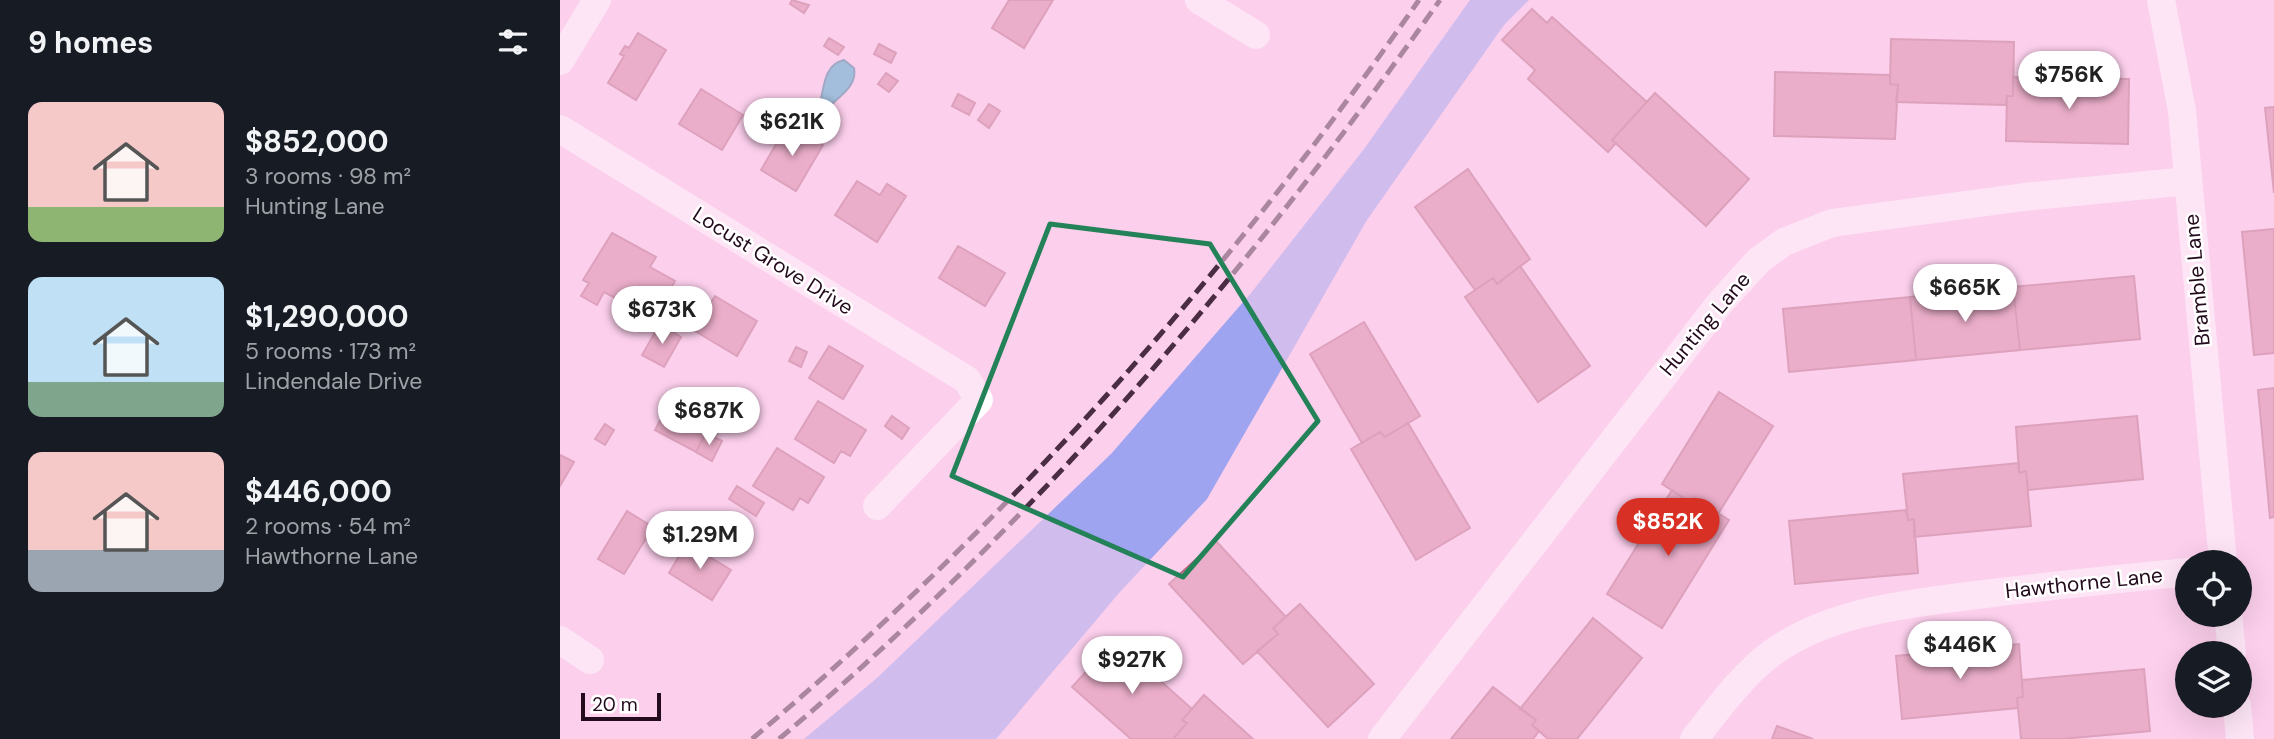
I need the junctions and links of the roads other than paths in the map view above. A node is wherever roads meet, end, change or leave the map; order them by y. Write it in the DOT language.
graph roads {
  1 [pos="597,0"];
  2 [pos="1199,0"];
  3 [pos="2161,0"];
  4 [pos="1256,35"];
  5 [pos="560,61"];
  6 [pos="560,129"];
  7 [pos="2189,181"];
  8 [pos="877,506"];
  9 [pos="2222,550"];
  10 [pos="2175,573"];
  11 [pos="560,640"];
  12 [pos="590,660"];
  13 [pos="2238,718"];
  14 [pos="1382,739"];
  15 [pos="1694,739"];
  16 [pos="2240,739"];
  1 -- 5 [label="street"];
  2 -- 4 [label="street"];
  3 -- 7 [label="street, Bramble Lane"];
  6 -- 8 [label="street, Locust Grove Drive"];
  7 -- 9 [label="street, Bramble Lane"];
  7 -- 14 [label="street, Hunting Lane"];
  10 -- 15 [label="street, Hawthorne Lane"];
  11 -- 12 [label="street"];
  13 -- 16 [label="street"];
}
